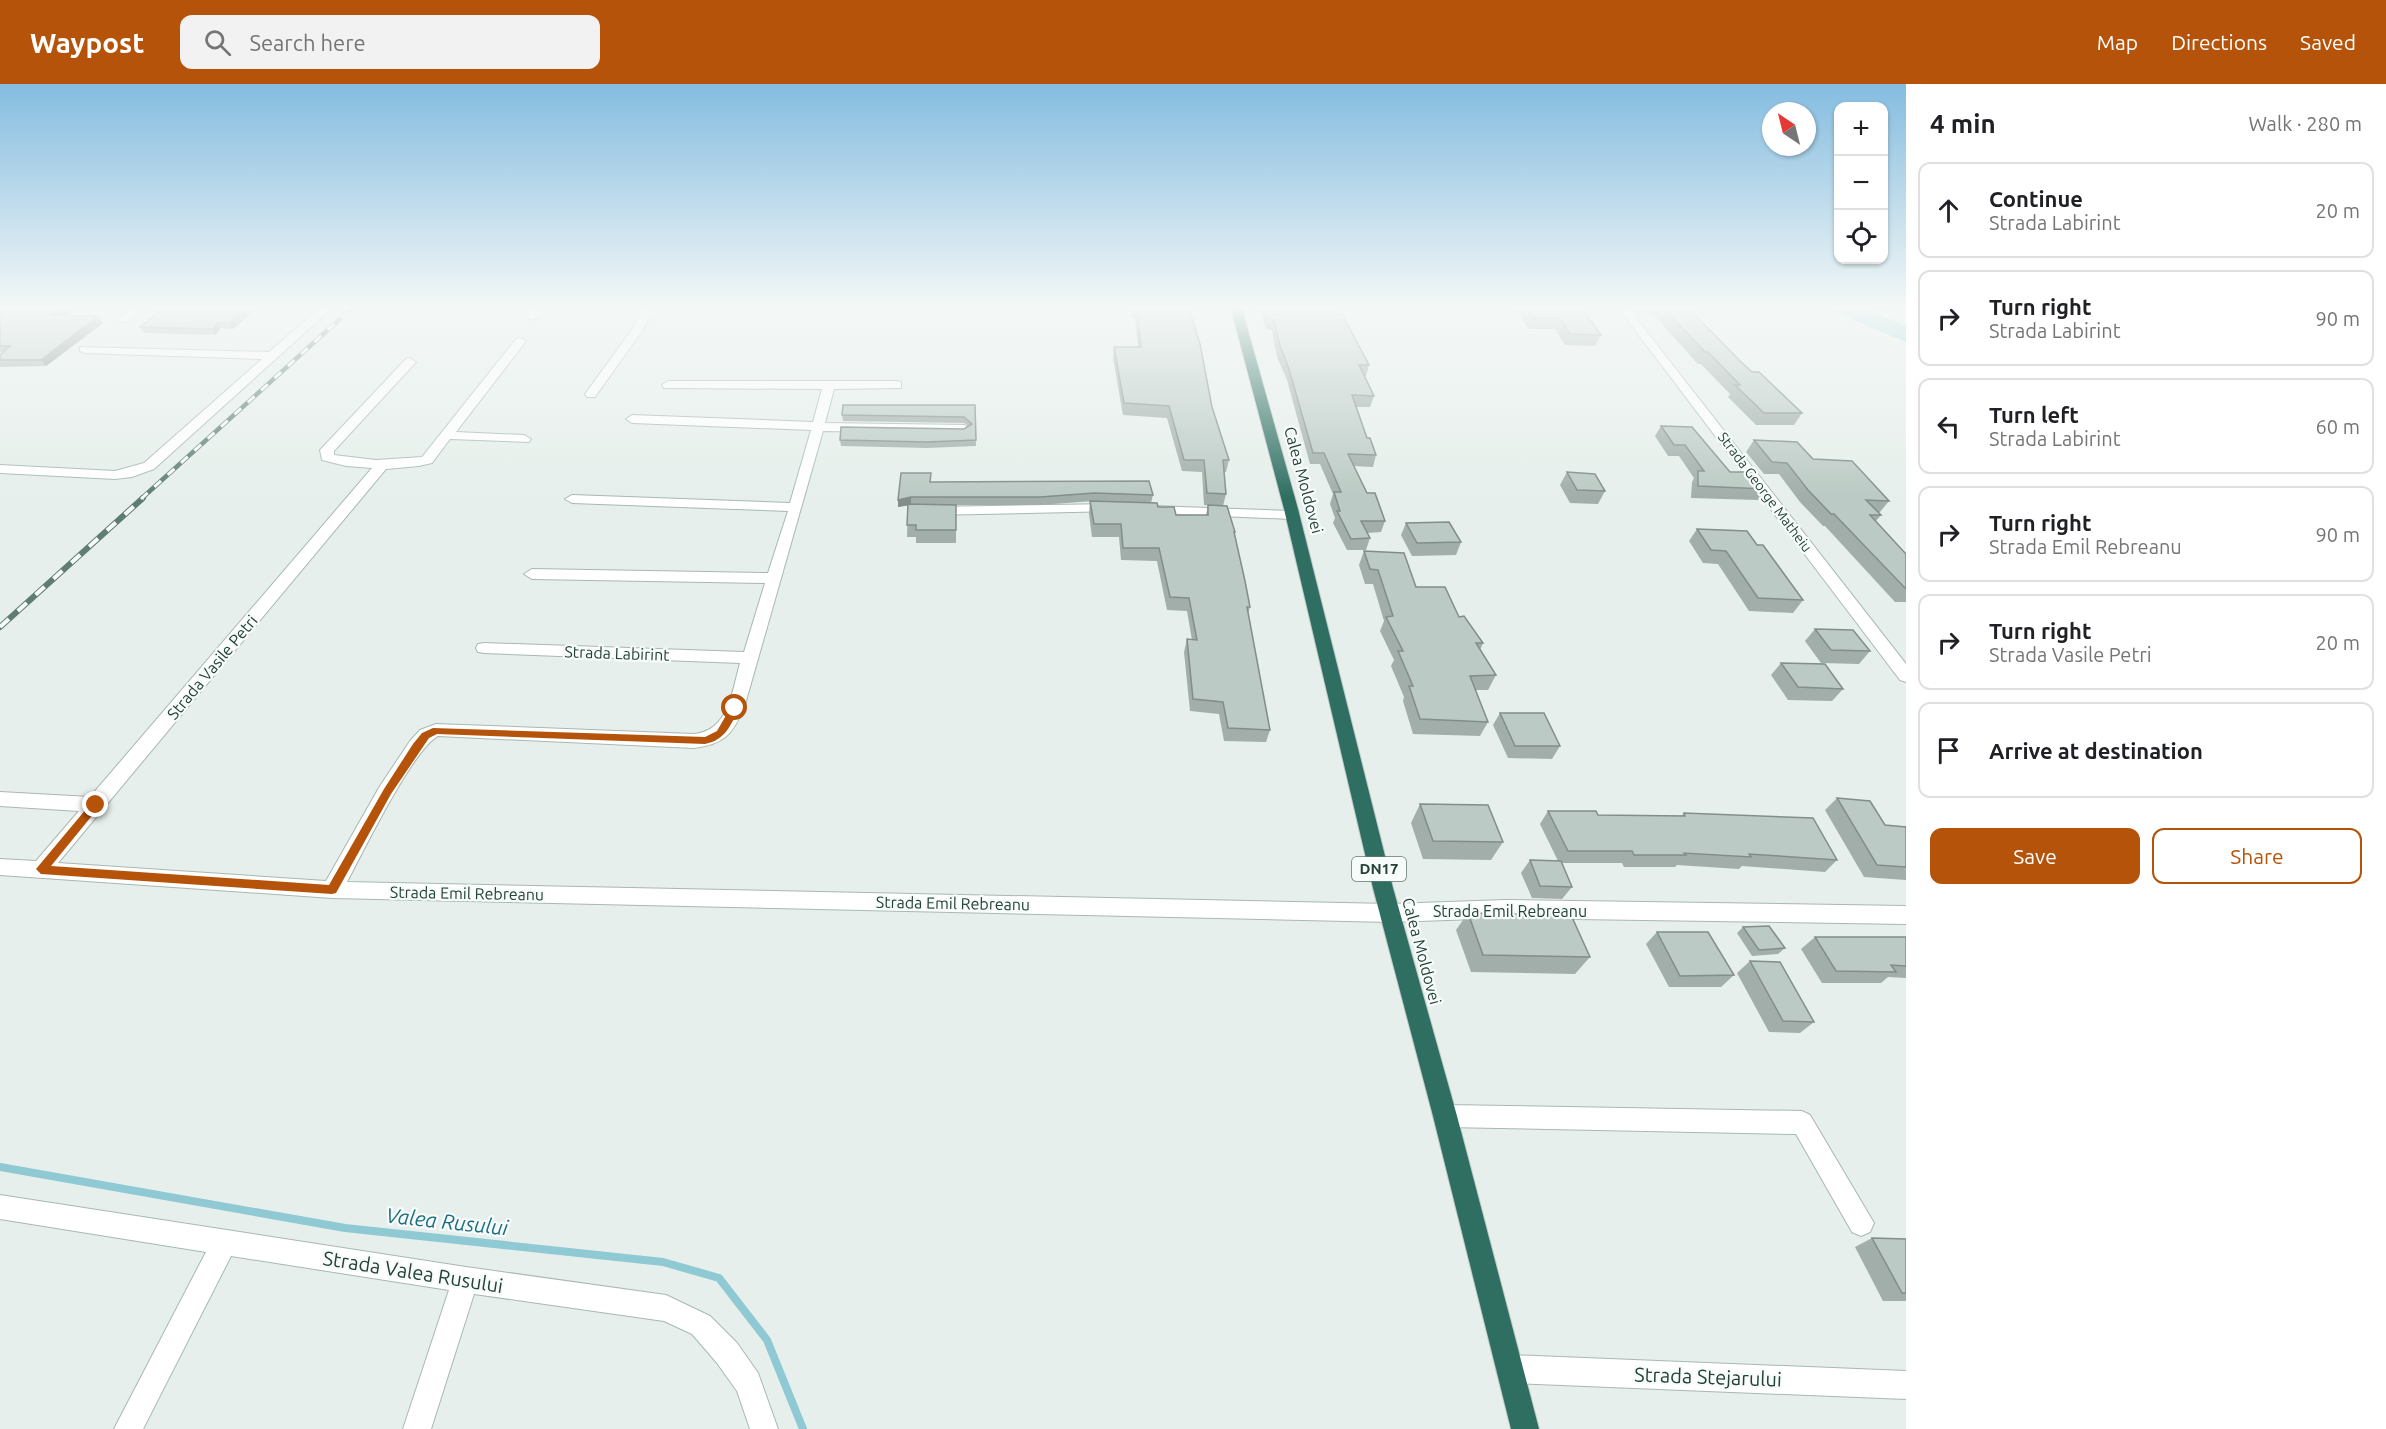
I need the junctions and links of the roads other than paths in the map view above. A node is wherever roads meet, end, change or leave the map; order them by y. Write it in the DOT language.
graph roads {
  1 [pos="257,372"];
  2 [pos="401,372"];
  3 [pos="496,372"];
  4 [pos="607,372"];
  5 [pos="1253,372"];
  6 [pos="1672,372"];
  7 [pos="668,385"];
  8 [pos="829,386"];
  9 [pos="897,386"];
  10 [pos="591,394"];
  11 [pos="632,419"];
  12 [pos="819,425"];
  13 [pos="964,429"];
  14 [pos="447,435"];
  15 [pos="524,439"];
  16 [pos="383,464"];
  17 [pos="0,469"];
  18 [pos="572,499"];
  19 [pos="796,507"];
  20 [pos="922,511"];
  21 [pos="1292,515"];
  22 [pos="532,574"];
  23 [pos="774,578"];
  24 [pos="484,648"];
  25 [pos="750,658"];
  26 [pos="1906,676"];
  27 [pos="0,800"];
  28 [pos="96,805"];
  29 [pos="0,867"];
  30 [pos="41,869"];
  31 [pos="332,890"];
  32 [pos="1390,913"];
  33 [pos="1906,915"];
  34 [pos="1445,1116"];
  35 [pos="0,1207"];
  36 [pos="1861,1223"];
  37 [pos="224,1242"];
  38 [pos="466,1280"];
  39 [pos="1510,1369"];
  40 [pos="1906,1385"];
  41 [pos="128,1429"];
  42 [pos="417,1429"];
  43 [pos="764,1429"];
  44 [pos="1525,1429"];
  1 -- 17 [label="street"];
  2 -- 16 [label="street"];
  3 -- 14 [label="street"];
  4 -- 10 [label="street"];
  5 -- 21 [label="highway, Calea Moldovei / DN17"];
  6 -- 26 [label="street, Strada George Matheiu"];
  7 -- 8 [label="street"];
  8 -- 9 [label="street"];
  8 -- 12 [label="street"];
  11 -- 12 [label="street"];
  12 -- 13 [label="street"];
  12 -- 19 [label="street"];
  14 -- 15 [label="street"];
  14 -- 16 [label="street"];
  16 -- 28 [label="street, Strada Vasile Petri"];
  18 -- 19 [label="street"];
  19 -- 23 [label="street"];
  20 -- 21 [label="street"];
  21 -- 32 [label="highway, Calea Moldovei / DN17"];
  22 -- 23 [label="street"];
  23 -- 25 [label="street"];
  24 -- 25 [label="street, Strada Labirint"];
  25 -- 31 [label="street"];
  27 -- 28 [label="street"];
  28 -- 30 [label="street, Strada Vasile Petri"];
  29 -- 30 [label="street, Strada Emil Rebreanu"];
  30 -- 31 [label="street, Strada Emil Rebreanu"];
  31 -- 32 [label="street, Strada Emil Rebreanu"];
  32 -- 33 [label="street, Strada Emil Rebreanu"];
  32 -- 34 [label="highway, Calea Moldovei / DN17"];
  34 -- 36 [label="street"];
  34 -- 39 [label="highway, Calea Moldovei / DN17"];
  35 -- 37 [label="street, Strada Valea Rusului"];
  37 -- 38 [label="street, Strada Valea Rusului"];
  37 -- 41 [label="street"];
  38 -- 42 [label="street"];
  38 -- 43 [label="street, Strada Valea Rusului"];
  39 -- 40 [label="street, Strada Stejarului"];
  39 -- 44 [label="highway, Calea Moldovei / DN17"];
}
